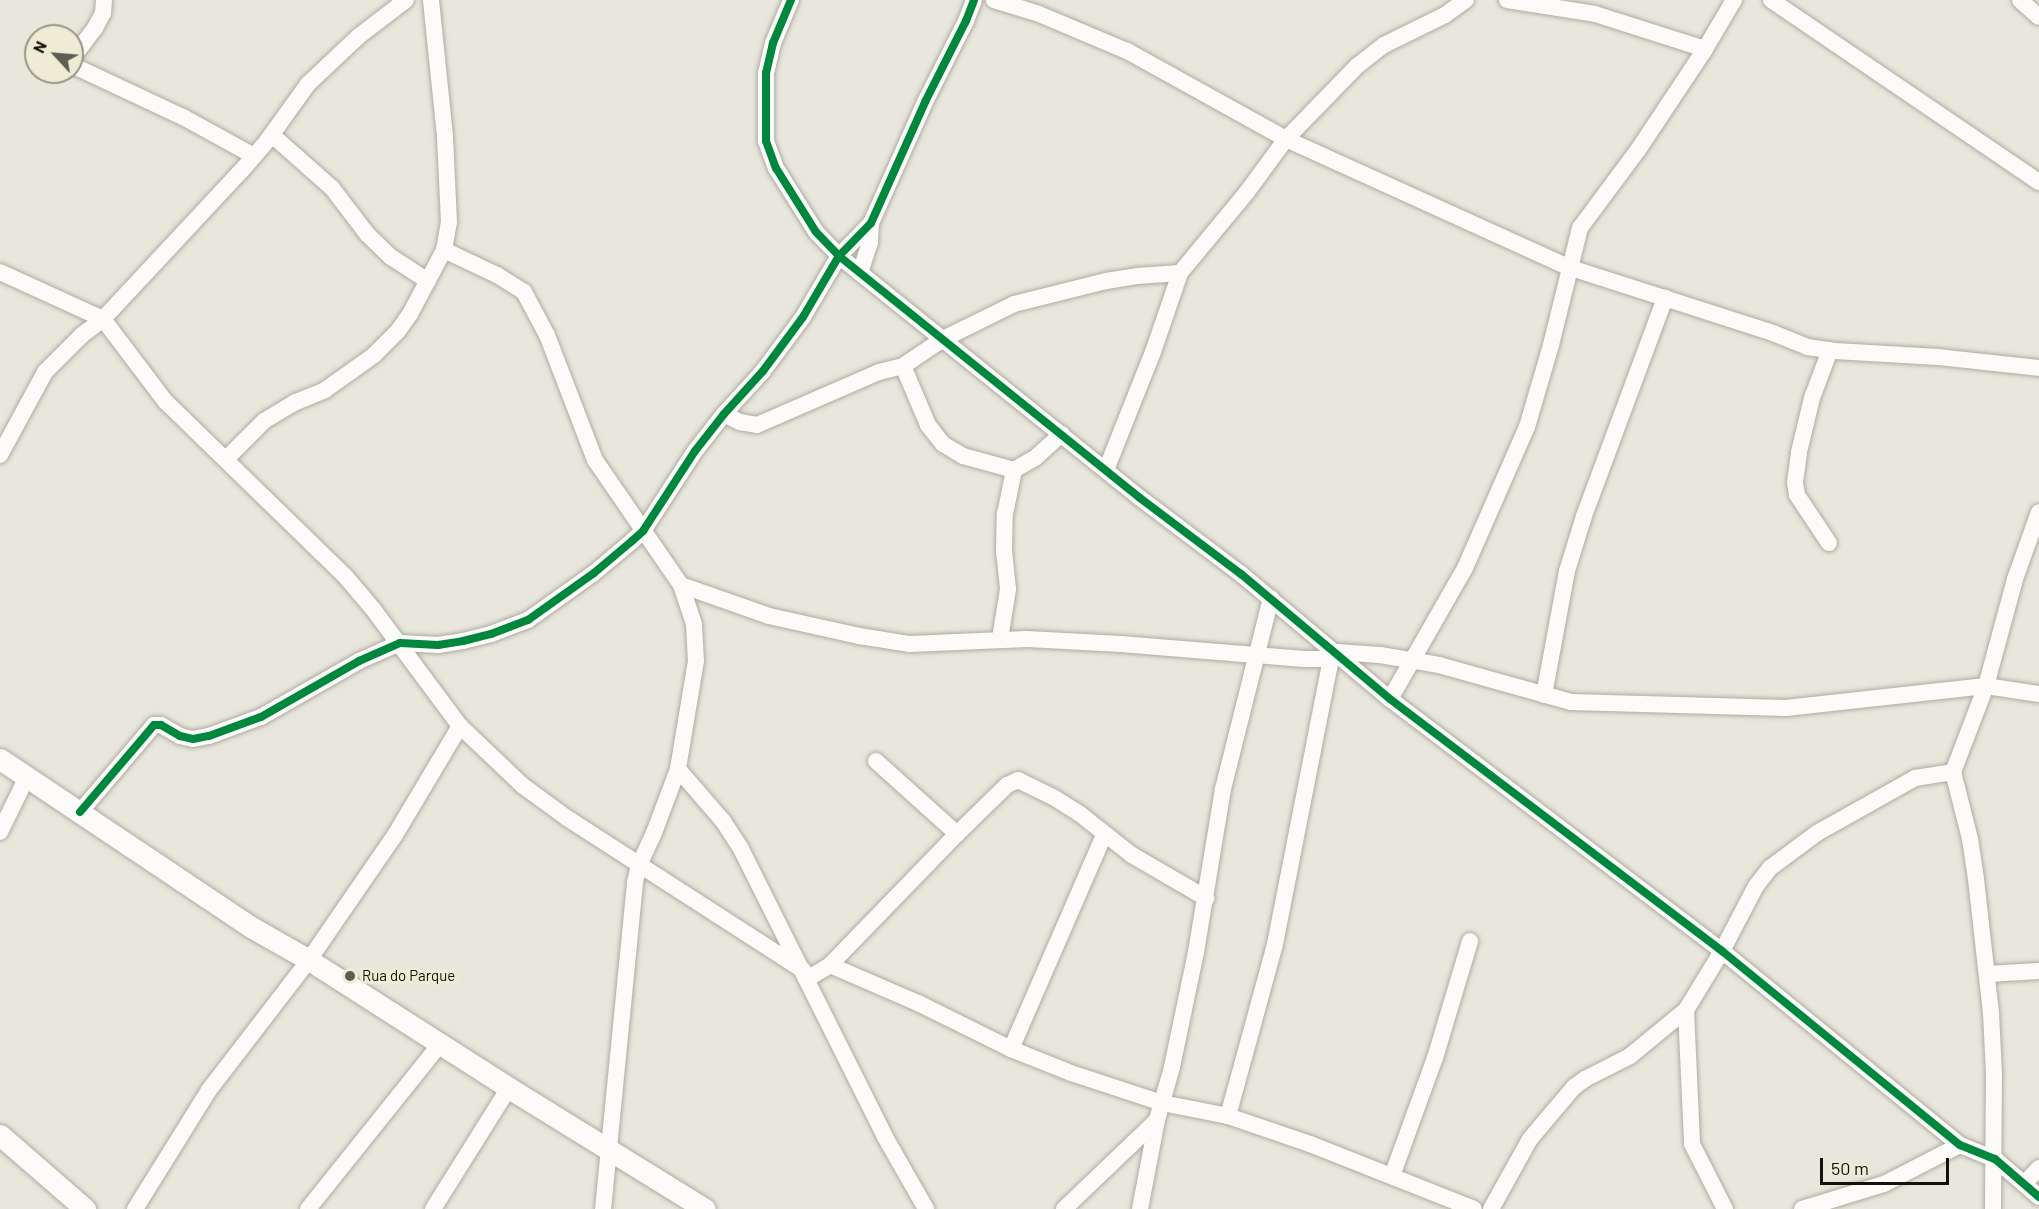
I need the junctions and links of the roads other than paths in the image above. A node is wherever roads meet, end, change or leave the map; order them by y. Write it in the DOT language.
graph roads {
  1 [pos="104,0"];
  2 [pos="406,0"];
  3 [pos="431,0"];
  4 [pos="791,0"];
  5 [pos="974,0"];
  6 [pos="994,0"];
  7 [pos="1466,0"];
  8 [pos="1507,0"];
  9 [pos="1734,0"];
  10 [pos="1771,0"];
  11 [pos="2020,0"];
  12 [pos="2039,17"];
  13 [pos="1705,49"];
  14 [pos="272,135"];
  15 [pos="1286,139"];
  16 [pos="254,156"];
  17 [pos="2039,182"];
  18 [pos="871,223"];
  19 [pos="444,250"];
  20 [pos="839,256"];
  21 [pos="1571,268"];
  22 [pos="0,272"];
  23 [pos="860,273"];
  24 [pos="1180,273"];
  25 [pos="428,281"];
  26 [pos="1665,298"];
  27 [pos="103,319"];
  28 [pos="943,339"];
  29 [pos="1830,350"];
  30 [pos="903,366"];
  31 [pos="2039,368"];
  32 [pos="724,414"];
  33 [pos="1062,434"];
  34 [pos="0,455"];
  35 [pos="226,459"];
  36 [pos="1014,470"];
  37 [pos="1106,470"];
  38 [pos="2039,512"];
  39 [pos="643,531"];
  40 [pos="1829,543"];
  41 [pos="681,585"];
  42 [pos="1271,598"];
  43 [pos="1000,639"];
  44 [pos="400,643"];
  45 [pos="1256,655"];
  46 [pos="1334,656"];
  47 [pos="1413,658"];
  48 [pos="1986,686"];
  49 [pos="2039,694"];
  50 [pos="1544,695"];
  51 [pos="1390,699"];
  52 [pos="460,726"];
  53 [pos="0,759"];
  54 [pos="876,761"];
  55 [pos="678,769"];
  56 [pos="1953,772"];
  57 [pos="27,777"];
  58 [pos="80,812"];
  59 [pos="0,832"];
  60 [pos="957,834"];
  61 [pos="1104,835"];
  62 [pos="639,865"];
  63 [pos="1206,898"];
  64 [pos="1470,942"];
  65 [pos="1722,951"];
  66 [pos="309,960"];
  67 [pos="830,965"];
  68 [pos="2039,971"];
  69 [pos="1987,974"];
  70 [pos="805,975"];
  71 [pos="1686,1010"];
  72 [pos="441,1043"];
  73 [pos="1011,1049"];
  74 [pos="510,1088"];
  75 [pos="1162,1103"];
  76 [pos="1228,1116"];
  77 [pos="1157,1120"];
  78 [pos="0,1135"];
  79 [pos="1960,1145"];
  80 [pos="609,1149"];
  81 [pos="1995,1159"];
  82 [pos="2039,1168"];
  83 [pos="1392,1176"];
  84 [pos="2024,1184"];
  85 [pos="2039,1197"];
  86 [pos="85,1209"];
  87 [pos="135,1209"];
  88 [pos="308,1209"];
  89 [pos="433,1209"];
  90 [pos="603,1209"];
  91 [pos="705,1209"];
  92 [pos="926,1209"];
  93 [pos="1064,1209"];
  94 [pos="1140,1209"];
  95 [pos="1474,1209"];
  96 [pos="1491,1209"];
  97 [pos="1725,1209"];
  98 [pos="1802,1209"];
  99 [pos="1993,1209"];
  1 -- 16 [label="street"];
  2 -- 14 [label="street"];
  3 -- 19 [label="street"];
  4 -- 20 [label="street"];
  5 -- 18 [label="street"];
  6 -- 15 [label="street"];
  7 -- 15 [label="street"];
  8 -- 13 [label="street"];
  9 -- 13 [label="street"];
  10 -- 17 [label="street"];
  11 -- 12 [label="street"];
  13 -- 21 [label="street"];
  14 -- 16 [label="street"];
  14 -- 25 [label="street"];
  15 -- 21 [label="street"];
  15 -- 24 [label="street"];
  16 -- 27 [label="street"];
  18 -- 20 [label="street"];
  18 -- 23 [label="street"];
  19 -- 25 [label="street"];
  19 -- 39 [label="street"];
  20 -- 23 [label="street"];
  20 -- 32 [label="street"];
  21 -- 26 [label="street"];
  21 -- 47 [label="street"];
  22 -- 27 [label="street"];
  23 -- 28 [label="street"];
  24 -- 28 [label="street"];
  24 -- 37 [label="street"];
  25 -- 35 [label="street"];
  26 -- 29 [label="street"];
  26 -- 50 [label="street"];
  27 -- 34 [label="street"];
  27 -- 35 [label="street"];
  28 -- 30 [label="street"];
  28 -- 33 [label="street"];
  29 -- 31 [label="street"];
  29 -- 40 [label="street"];
  30 -- 32 [label="street"];
  30 -- 36 [label="street"];
  32 -- 39 [label="street"];
  33 -- 36 [label="street"];
  33 -- 37 [label="street"];
  35 -- 44 [label="street"];
  36 -- 43 [label="street"];
  37 -- 42 [label="street"];
  38 -- 48 [label="street"];
  39 -- 41 [label="street"];
  39 -- 44 [label="street"];
  41 -- 43 [label="street"];
  41 -- 55 [label="street"];
  42 -- 45 [label="street"];
  42 -- 46 [label="street"];
  43 -- 45 [label="street"];
  44 -- 52 [label="street"];
  44 -- 58 [label="street"];
  45 -- 46 [label="street"];
  45 -- 63 [label="street"];
  46 -- 47 [label="street"];
  46 -- 51 [label="street"];
  46 -- 76 [label="street"];
  47 -- 50 [label="street"];
  47 -- 51 [label="street"];
  48 -- 49 [label="street"];
  48 -- 50 [label="street"];
  48 -- 56 [label="street"];
  51 -- 65 [label="street"];
  52 -- 62 [label="street"];
  52 -- 66 [label="street"];
  53 -- 57 [label="street"];
  54 -- 60 [label="street"];
  55 -- 62 [label="street"];
  55 -- 70 [label="street"];
  56 -- 65 [label="street"];
  56 -- 69 [label="street"];
  57 -- 58 [label="street"];
  57 -- 59 [label="street"];
  58 -- 66 [label="street"];
  60 -- 61 [label="street"];
  60 -- 67 [label="street"];
  61 -- 63 [label="street"];
  61 -- 73 [label="street"];
  62 -- 70 [label="street"];
  62 -- 80 [label="street"];
  63 -- 75 [label="street"];
  64 -- 83 [label="street"];
  65 -- 71 [label="street"];
  65 -- 79 [label="street"];
  66 -- 72 [label="street"];
  66 -- 87 [label="street"];
  67 -- 70 [label="street"];
  67 -- 73 [label="street"];
  68 -- 69 [label="street"];
  69 -- 81 [label="street"];
  70 -- 92 [label="street"];
  71 -- 96 [label="street"];
  71 -- 97 [label="street"];
  72 -- 74 [label="street"];
  72 -- 88 [label="street"];
  73 -- 75 [label="street"];
  74 -- 80 [label="street"];
  74 -- 89 [label="street"];
  75 -- 76 [label="street"];
  75 -- 77 [label="street"];
  76 -- 83 [label="street"];
  77 -- 93 [label="street"];
  77 -- 94 [label="street"];
  78 -- 86 [label="street"];
  79 -- 81 [label="street"];
  79 -- 98 [label="street"];
  80 -- 90 [label="street"];
  80 -- 91 [label="street"];
  81 -- 84 [label="street"];
  81 -- 99 [label="street"];
  82 -- 84 [label="street"];
  83 -- 95 [label="street"];
  84 -- 85 [label="street"];
}
